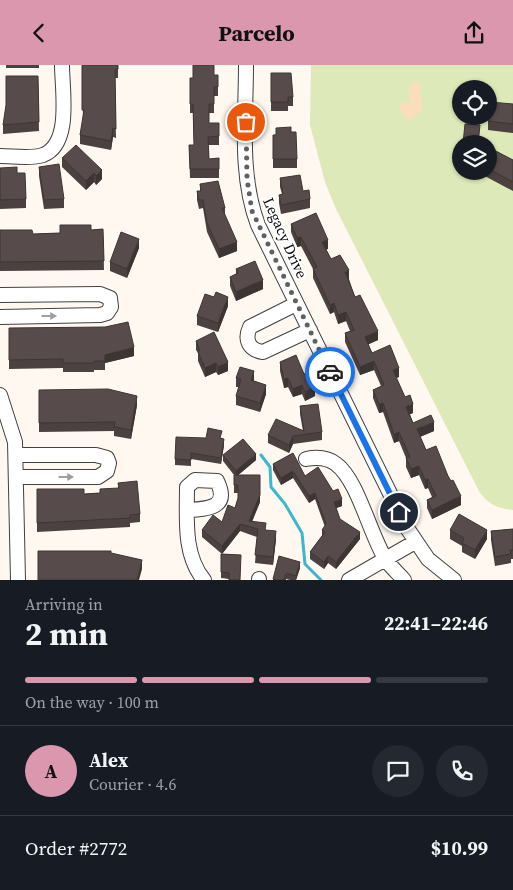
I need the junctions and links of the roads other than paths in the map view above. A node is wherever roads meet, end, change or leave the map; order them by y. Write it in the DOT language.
graph roads {
  1 [pos="62,65"];
  2 [pos="246,65"];
  3 [pos="0,156"];
  4 [pos="0,295"];
  5 [pos="296,304"];
  6 [pos="0,317"];
  7 [pos="310,330"];
  8 [pos="0,395"];
  9 [pos="16,455"];
  10 [pos="306,459"];
  11 [pos="17,477"];
  12 [pos="188,510"];
  13 [pos="415,542"];
  14 [pos="386,559"];
  15 [pos="18,580"];
  16 [pos="204,580"];
  17 [pos="349,580"];
  18 [pos="404,580"];
  19 [pos="454,580"];
  1 -- 3 [label="street"];
  2 -- 5 [label="street, Legacy Drive"];
  6 -- 4 [label="street, one-way"];
  5 -- 7 [label="street, Legacy Drive"];
  5 -- 7 [label="street"];
  7 -- 13 [label="street, Legacy Drive"];
  8 -- 9 [label="street"];
  9 -- 11 [label="street"];
  11 -- 9 [label="street, one-way"];
  10 -- 14 [label="street"];
  11 -- 15 [label="street"];
  12 -- 16 [label="street"];
  13 -- 14 [label="street"];
  13 -- 19 [label="street, Legacy Drive"];
  14 -- 17 [label="street"];
  14 -- 18 [label="street"];
}
